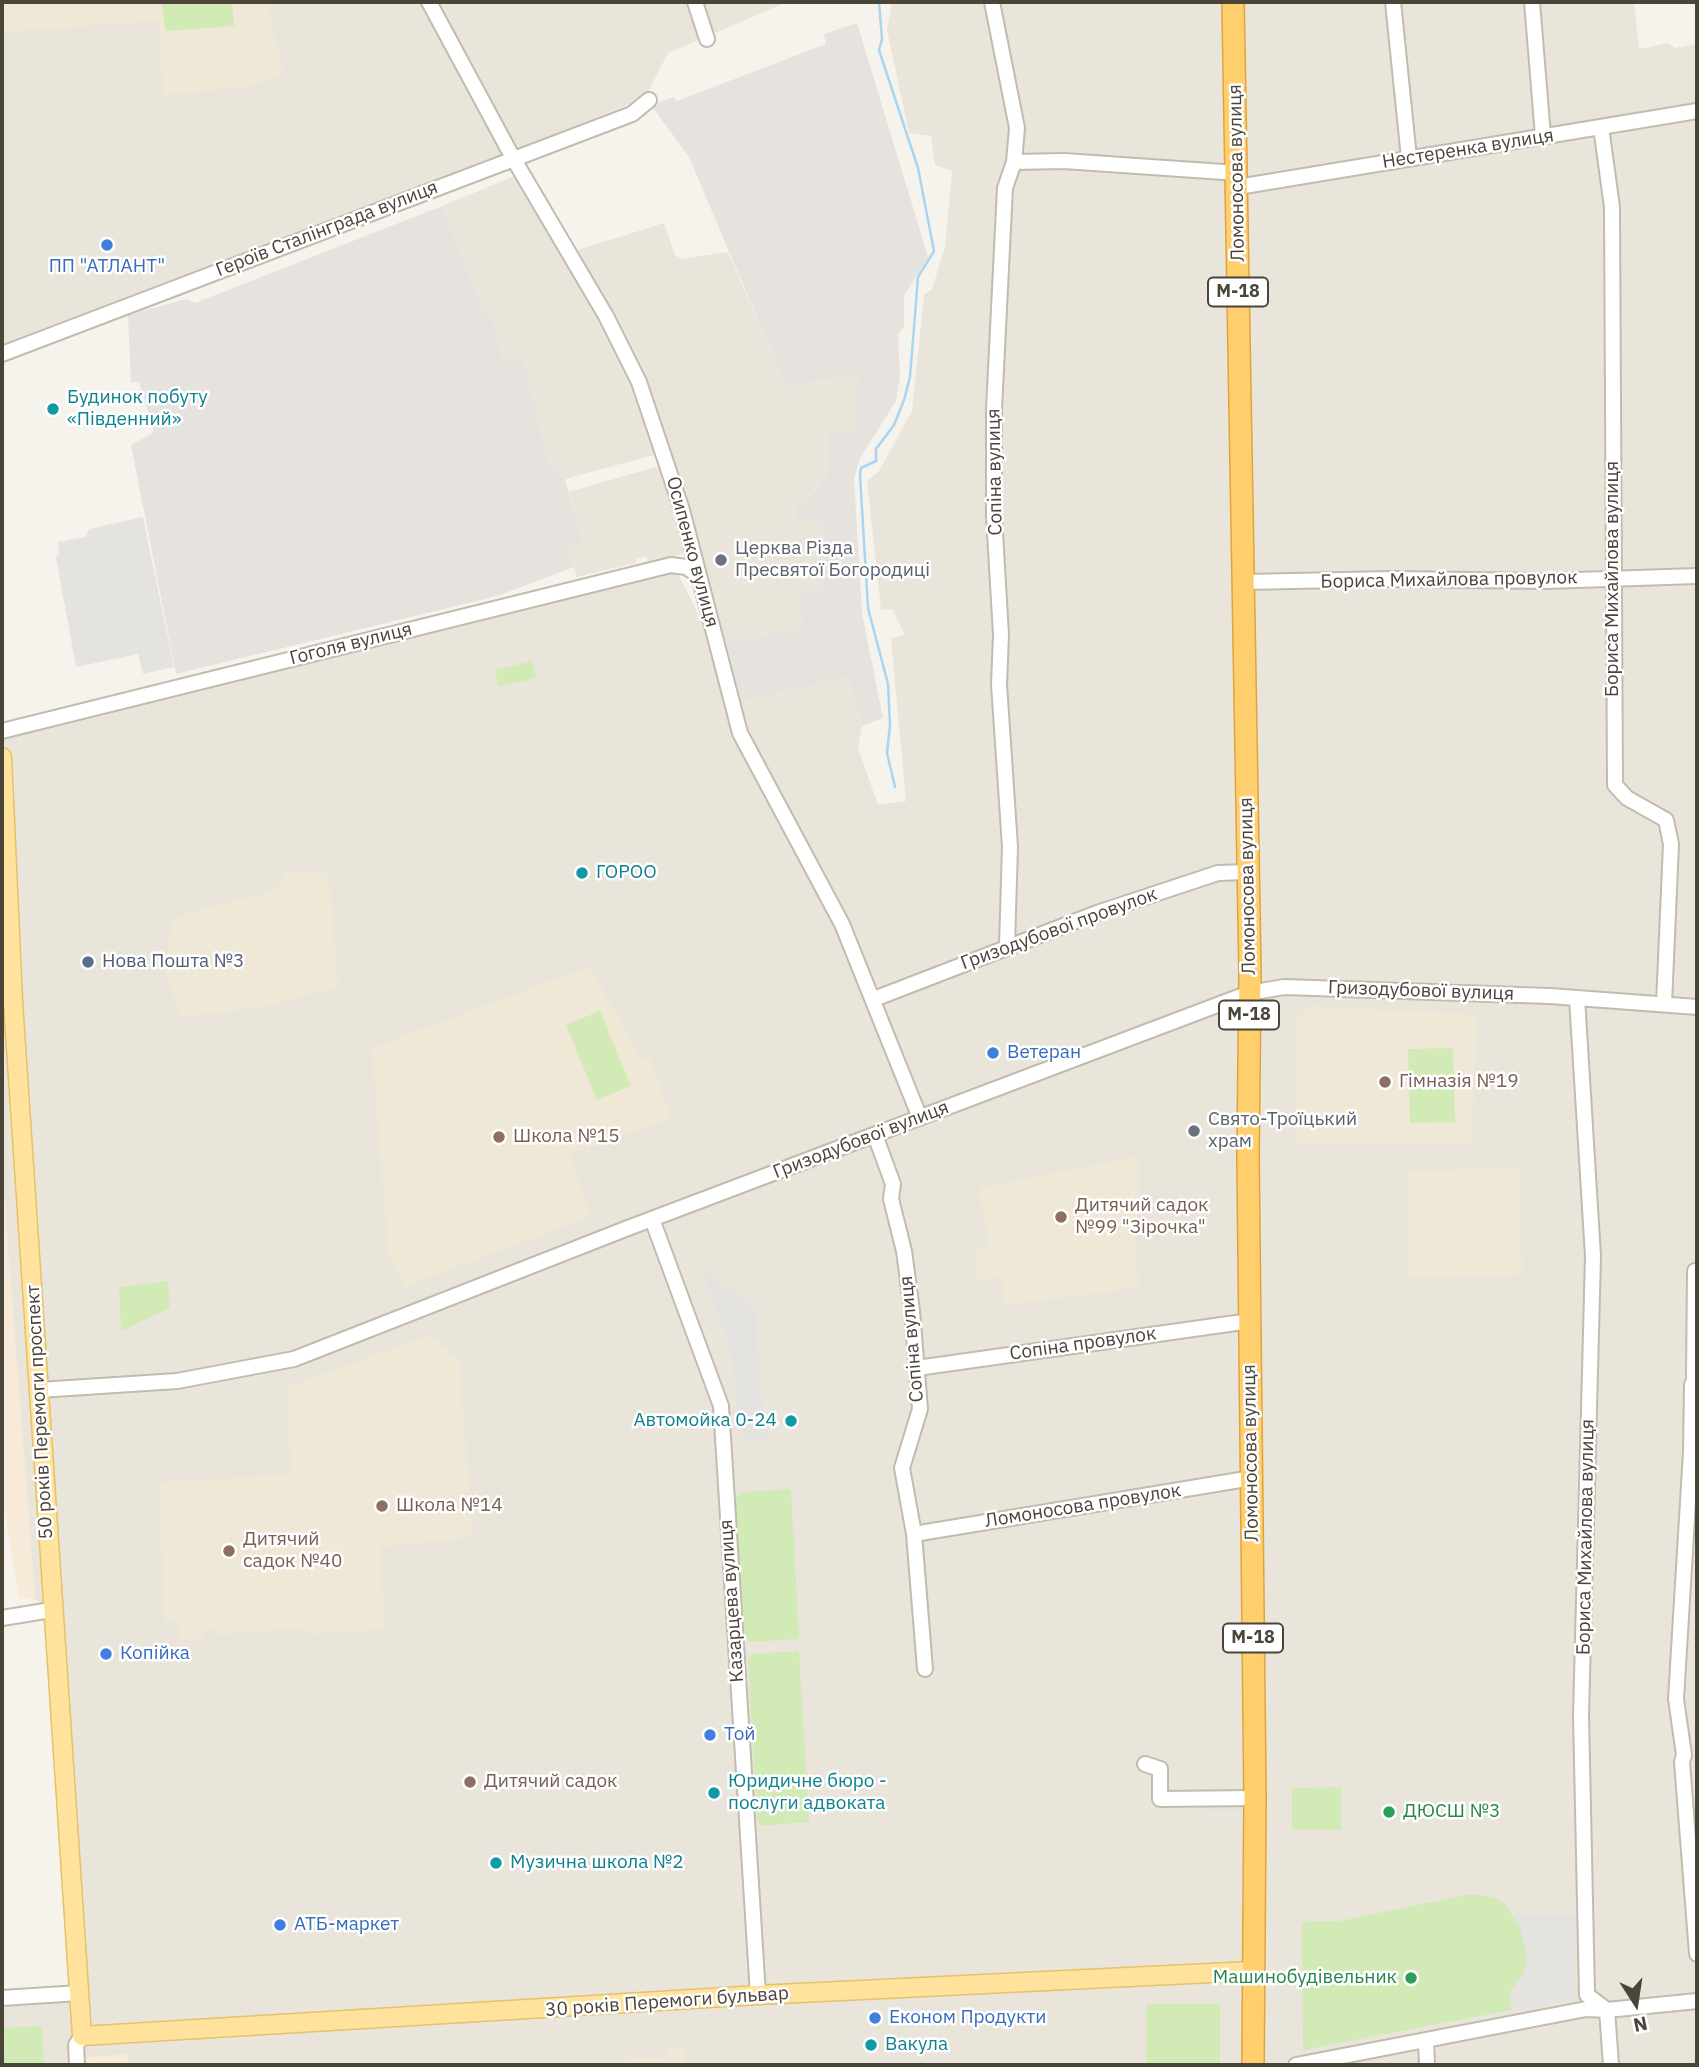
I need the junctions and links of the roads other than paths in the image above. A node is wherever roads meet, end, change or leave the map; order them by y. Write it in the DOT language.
graph roads {
  1 [pos="429,2"];
  2 [pos="695,2"];
  3 [pos="992,2"];
  4 [pos="1233,2"];
  5 [pos="1394,2"];
  6 [pos="1532,2"];
  7 [pos="707,39"];
  8 [pos="649,100"];
  9 [pos="1697,111"];
  10 [pos="1601,127"];
  11 [pos="1543,136"];
  12 [pos="513,158"];
  13 [pos="1409,158"];
  14 [pos="1014,162"];
  15 [pos="1238,180"];
  16 [pos="2,354"];
  17 [pos="698,575"];
  18 [pos="1697,576"];
  19 [pos="1613,578"];
  20 [pos="1243,582"];
  21 [pos="2,731"];
  22 [pos="2,757"];
  23 [pos="1248,872"];
  24 [pos="1007,946"];
  25 [pos="1249,993"];
  26 [pos="1577,998"];
  27 [pos="874,999"];
  28 [pos="1664,1004"];
  29 [pos="1697,1007"];
  30 [pos="920,1118"];
  31 [pos="876,1135"];
  32 [pos="652,1219"];
  33 [pos="1695,1271"];
  34 [pos="1250,1321"];
  35 [pos="917,1368"];
  36 [pos="1696,1377"];
  37 [pos="39,1390"];
  38 [pos="1252,1478"];
  39 [pos="914,1534"];
  40 [pos="51,1610"];
  41 [pos="2,1618"];
  42 [pos="925,1669"];
  43 [pos="1145,1764"];
  44 [pos="1255,1798"];
  45 [pos="1697,1954"];
  46 [pos="1252,1971"];
  47 [pos="79,1993"];
  48 [pos="758,1995"];
  49 [pos="2,1998"];
  50 [pos="1697,2000"];
  51 [pos="1607,2010"];
  52 [pos="82,2036"];
  53 [pos="1426,2040"];
  54 [pos="77,2065"];
  55 [pos="1253,2065"];
  56 [pos="1296,2065"];
  57 [pos="1427,2065"];
  58 [pos="1611,2065"];
  1 -- 12 [label="street, Осипенко вулиця"];
  2 -- 7 [label="street"];
  3 -- 14 [label="street, Сопіна вулиця"];
  4 -- 15 [label="highway, Ломоносова вулиця / М-18"];
  5 -- 13 [label="street"];
  6 -- 11 [label="street"];
  8 -- 12 [label="street, Героїв Сталінграда вулиця"];
  9 -- 10 [label="street, Нестеренка вулиця"];
  10 -- 11 [label="street, Нестеренка вулиця"];
  10 -- 19 [label="street, Бориса Михайлова вулиця"];
  11 -- 13 [label="street, Нестеренка вулиця"];
  12 -- 16 [label="street, Героїв Сталінграда вулиця"];
  12 -- 17 [label="street, Осипенко вулиця"];
  13 -- 15 [label="street, Нестеренка вулиця"];
  14 -- 15 [label="street, Нестеренка вулиця"];
  14 -- 24 [label="street, Сопіна вулиця"];
  15 -- 20 [label="highway, Ломоносова вулиця / М-18"];
  17 -- 21 [label="street, Гоголя вулиця"];
  17 -- 27 [label="street, Осипенко вулиця"];
  18 -- 19 [label="street, Бориса Михайлова провулок"];
  19 -- 20 [label="street, Бориса Михайлова провулок"];
  19 -- 28 [label="street, Бориса Михайлова вулиця"];
  20 -- 23 [label="highway, Ломоносова вулиця / М-18"];
  22 -- 37 [label="main road, 50 років Перемоги проспект"];
  23 -- 24 [label="street, Гризодубової провулок"];
  23 -- 25 [label="highway, Ломоносова вулиця / М-18"];
  24 -- 27 [label="street, Гризодубової провулок"];
  25 -- 26 [label="street, Гризодубової вулиця"];
  25 -- 30 [label="street, Гризодубової вулиця"];
  25 -- 34 [label="highway, Ломоносова вулиця / М-18"];
  26 -- 28 [label="street, Гризодубової вулиця"];
  26 -- 51 [label="street, Бориса Михайлова вулиця"];
  27 -- 30 [label="street, Осипенко вулиця"];
  28 -- 29 [label="street, Гризодубової вулиця"];
  30 -- 31 [label="street, Гризодубової вулиця"];
  31 -- 32 [label="street, Гризодубової вулиця"];
  31 -- 35 [label="street, Сопіна вулиця"];
  32 -- 37 [label="street, Гризодубової вулиця"];
  32 -- 48 [label="street, Казарцева вулиця"];
  33 -- 36 [label="street"];
  34 -- 35 [label="street, Сопіна провулок"];
  34 -- 38 [label="highway, Ломоносова вулиця / М-18"];
  35 -- 39 [label="street, Сопіна вулиця"];
  36 -- 45 [label="street"];
  37 -- 40 [label="main road, 50 років Перемоги проспект"];
  38 -- 39 [label="street, Ломоносова провулок"];
  38 -- 44 [label="highway, Ломоносова вулиця / М-18"];
  39 -- 42 [label="street, Сопіна вулиця"];
  40 -- 41 [label="street"];
  40 -- 47 [label="main road, 50 років Перемоги проспект"];
  43 -- 44 [label="street"];
  44 -- 46 [label="highway, Ломоносова вулиця / М-18"];
  46 -- 48 [label="main road, 30 років Перемоги бульвар"];
  46 -- 55 [label="highway, Ломоносова вулиця / М-18"];
  47 -- 49 [label="street"];
  47 -- 52 [label="main road, 50 років Перемоги проспект"];
  48 -- 52 [label="main road, 30 років Перемоги бульвар"];
  50 -- 51 [label="street"];
  51 -- 53 [label="street"];
  51 -- 58 [label="street"];
  52 -- 54 [label="street, 50 років Перемоги проспект"];
  53 -- 56 [label="street"];
  53 -- 57 [label="street"];
}
